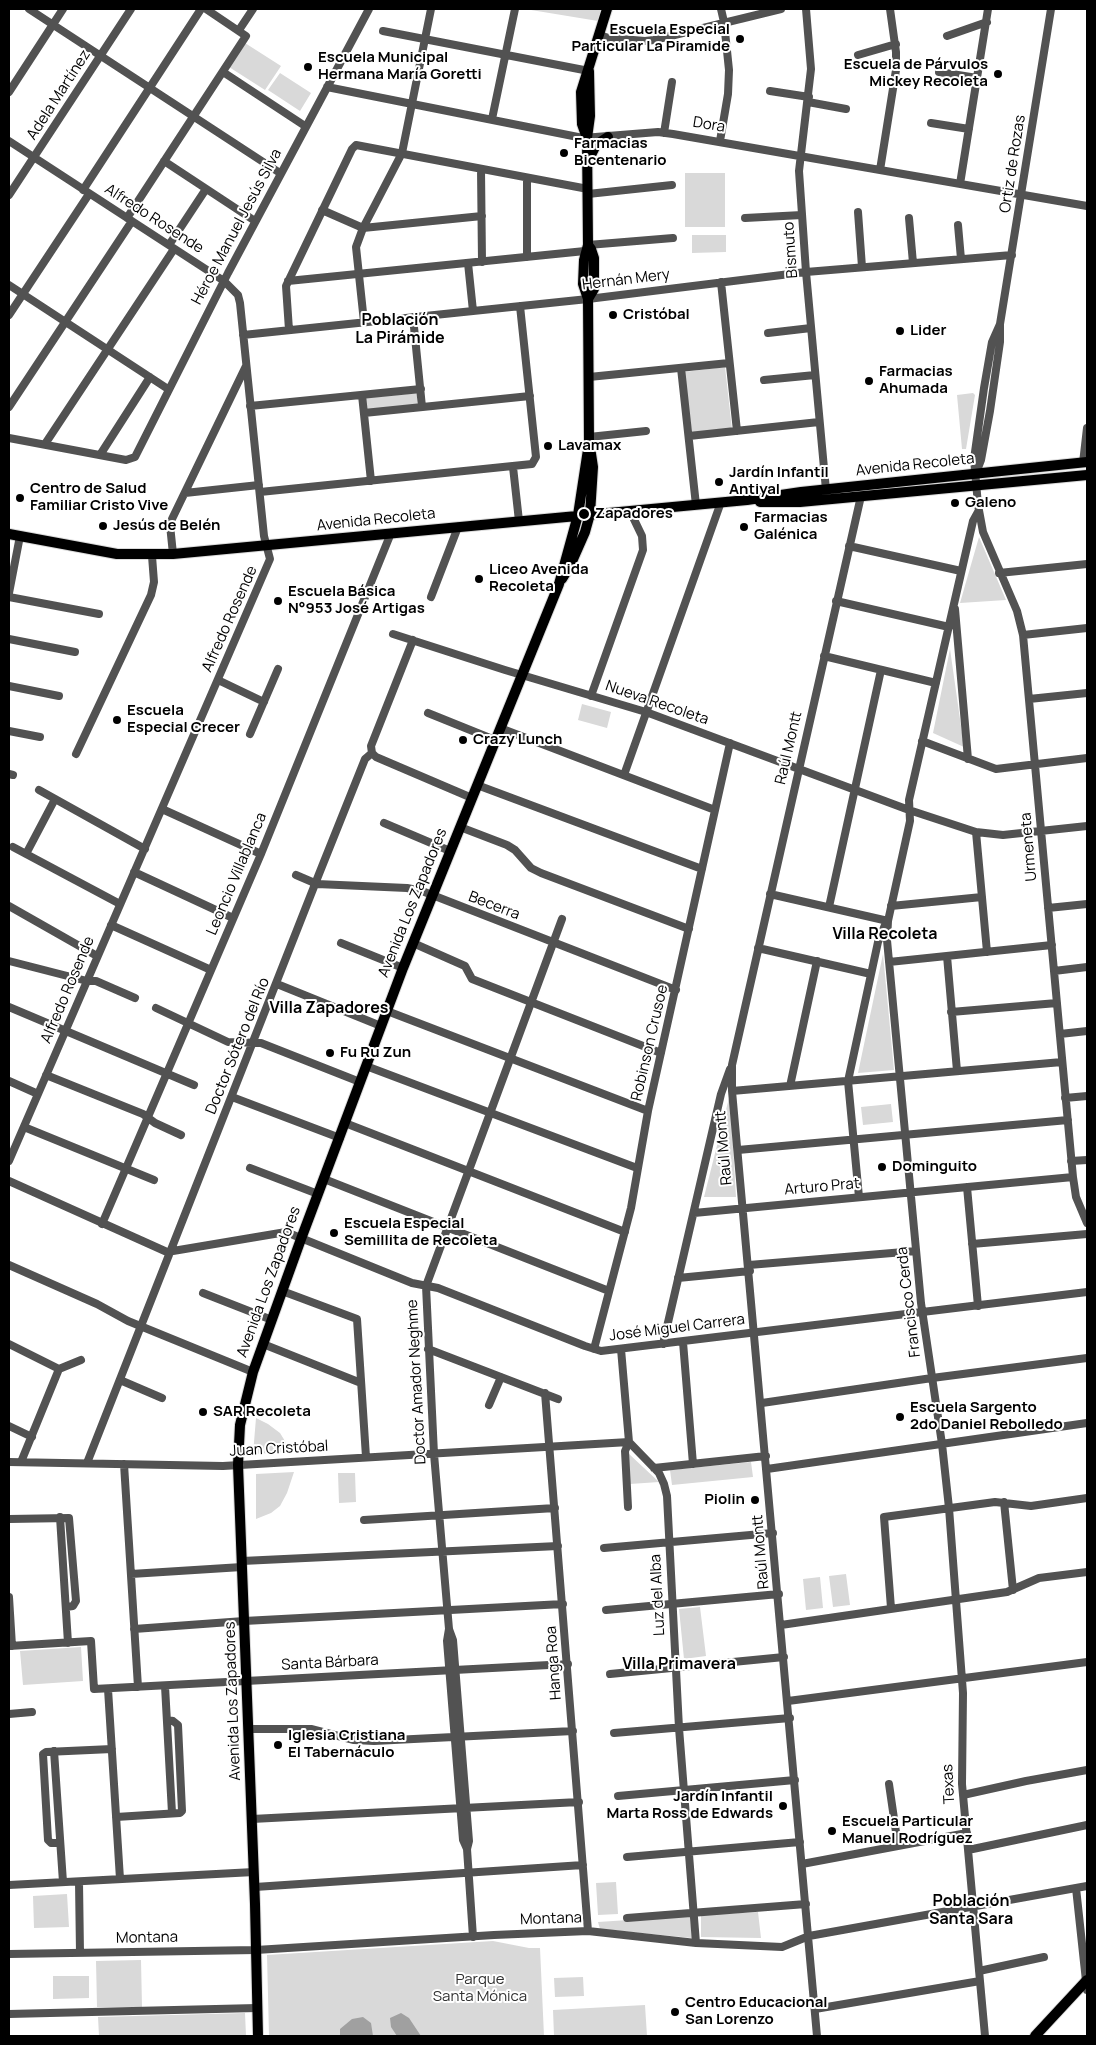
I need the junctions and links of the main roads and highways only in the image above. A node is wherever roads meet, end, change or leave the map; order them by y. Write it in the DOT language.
graph roads {
  1 [pos="607,9"];
  2 [pos="608,137"];
  3 [pos="588,165"];
  4 [pos="589,440"];
  5 [pos="1085,462"];
  6 [pos="1087,475"];
  7 [pos="1071,476"];
  8 [pos="581,495"];
  9 [pos="747,500"];
  10 [pos="590,514"];
  11 [pos="578,515"];
  12 [pos="9,534"];
  13 [pos="582,538"];
  14 [pos="559,584"];
  15 [pos="1087,1984"];
  16 [pos="258,2036"];
  17 [pos="1035,2036"];
  1 -- 3 [label="main road, Avenida Los Zapadores"];
  2 -- 3 [label="main road"];
  3 -- 4 [label="main road, Avenida Los Zapadores"];
  4 -- 8 [label="main road, Avenida Los Zapadores"];
  4 -- 10 [label="main road, Avenida Los Zapadores"];
  5 -- 7 [label="main road"];
  5 -- 9 [label="main road, Avenida Recoleta"];
  6 -- 7 [label="main road, Avenida Recoleta"];
  7 -- 9 [label="main road, Avenida Recoleta"];
  8 -- 10 [label="main road"];
  8 -- 11 [label="main road, Avenida Los Zapadores"];
  9 -- 10 [label="main road, Avenida Recoleta"];
  10 -- 11 [label="main road, Avenida Recoleta"];
  10 -- 13 [label="main road, Avenida Los Zapadores"];
  11 -- 12 [label="main road, Avenida Recoleta"];
  11 -- 13 [label="main road"];
  11 -- 14 [label="main road, Avenida Los Zapadores"];
  13 -- 14 [label="main road, Avenida Los Zapadores"];
  14 -- 16 [label="main road, Avenida Los Zapadores"];
  15 -- 17 [label="main road"];
}
